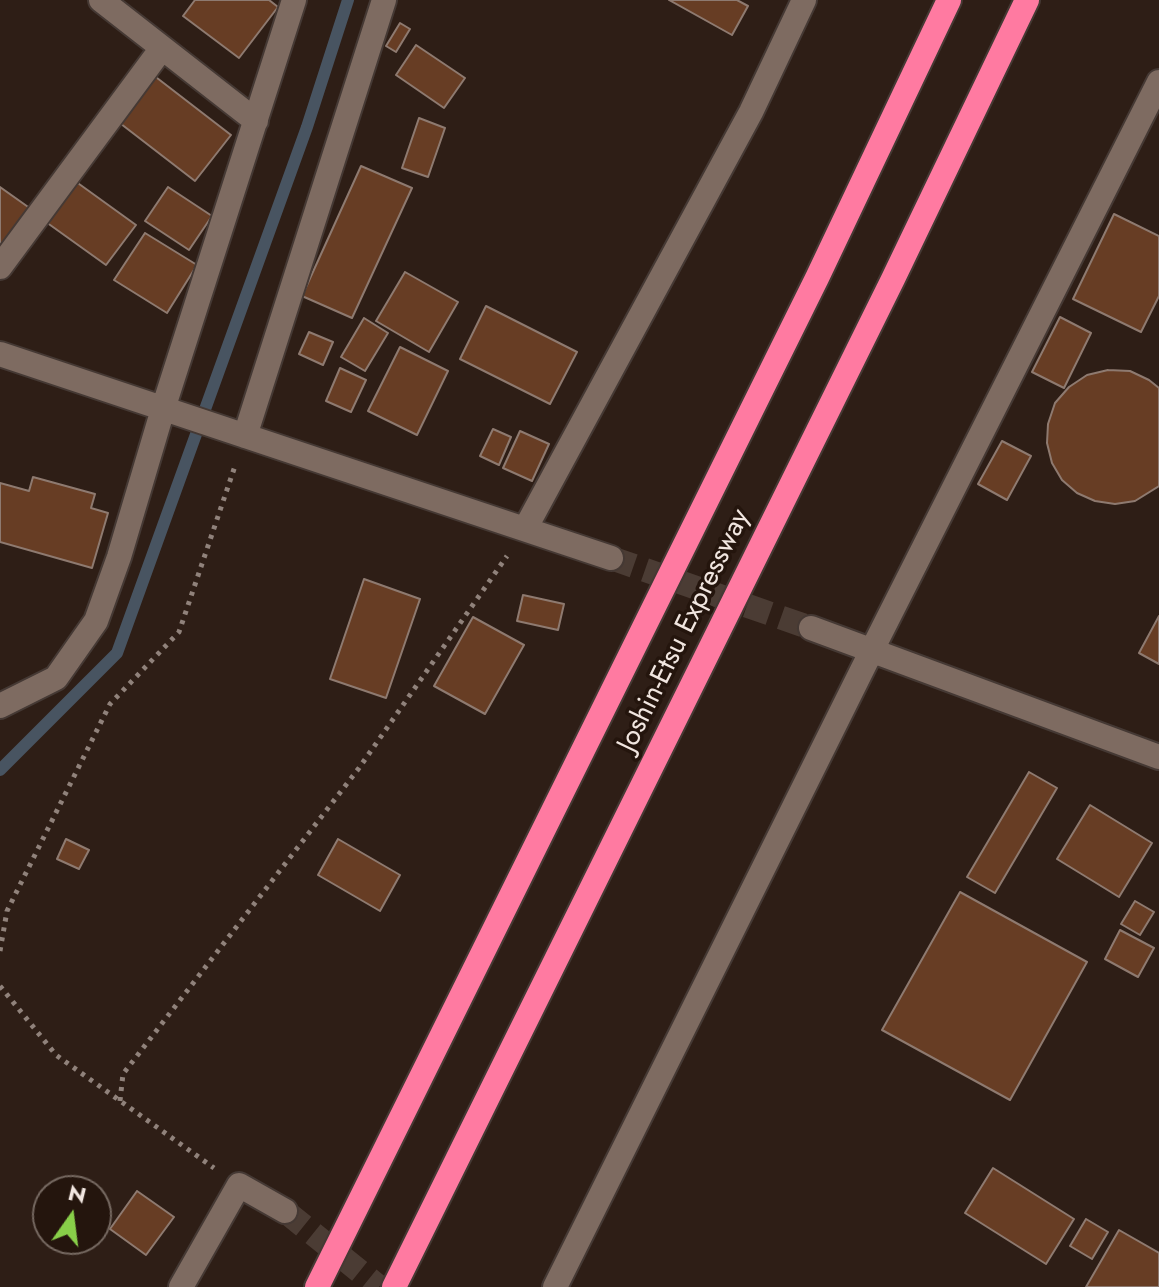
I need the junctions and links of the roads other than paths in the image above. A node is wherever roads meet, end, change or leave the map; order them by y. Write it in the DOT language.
graph roads {
  1 [pos="101,0"];
  2 [pos="294,0"];
  3 [pos="384,0"];
  4 [pos="804,0"];
  5 [pos="949,0"];
  6 [pos="1027,0"];
  7 [pos="162,48"];
  8 [pos="1159,82"];
  9 [pos="256,121"];
  10 [pos="0,267"];
  11 [pos="0,354"];
  12 [pos="169,411"];
  13 [pos="245,436"];
  14 [pos="525,529"];
  15 [pos="611,558"];
  16 [pos="811,628"];
  17 [pos="872,650"];
  18 [pos="0,706"];
  19 [pos="1159,757"];
  20 [pos="285,1211"];
  21 [pos="181,1287"];
  22 [pos="317,1287"];
  23 [pos="394,1287"];
  24 [pos="555,1287"];
  1 -- 7 [label="street"];
  2 -- 9 [label="street"];
  3 -- 13 [label="street"];
  4 -- 14 [label="street"];
  5 -- 22 [label="highway, Joshin-Etsu Expressway"];
  6 -- 23 [label="highway, Joshin-Etsu Expressway"];
  7 -- 9 [label="street"];
  7 -- 10 [label="street"];
  8 -- 17 [label="street"];
  9 -- 12 [label="street"];
  11 -- 12 [label="street"];
  12 -- 13 [label="street"];
  12 -- 18 [label="street"];
  13 -- 14 [label="street"];
  14 -- 15 [label="street"];
  16 -- 17 [label="street"];
  17 -- 19 [label="street"];
  17 -- 24 [label="street"];
  20 -- 21 [label="street"];
}
